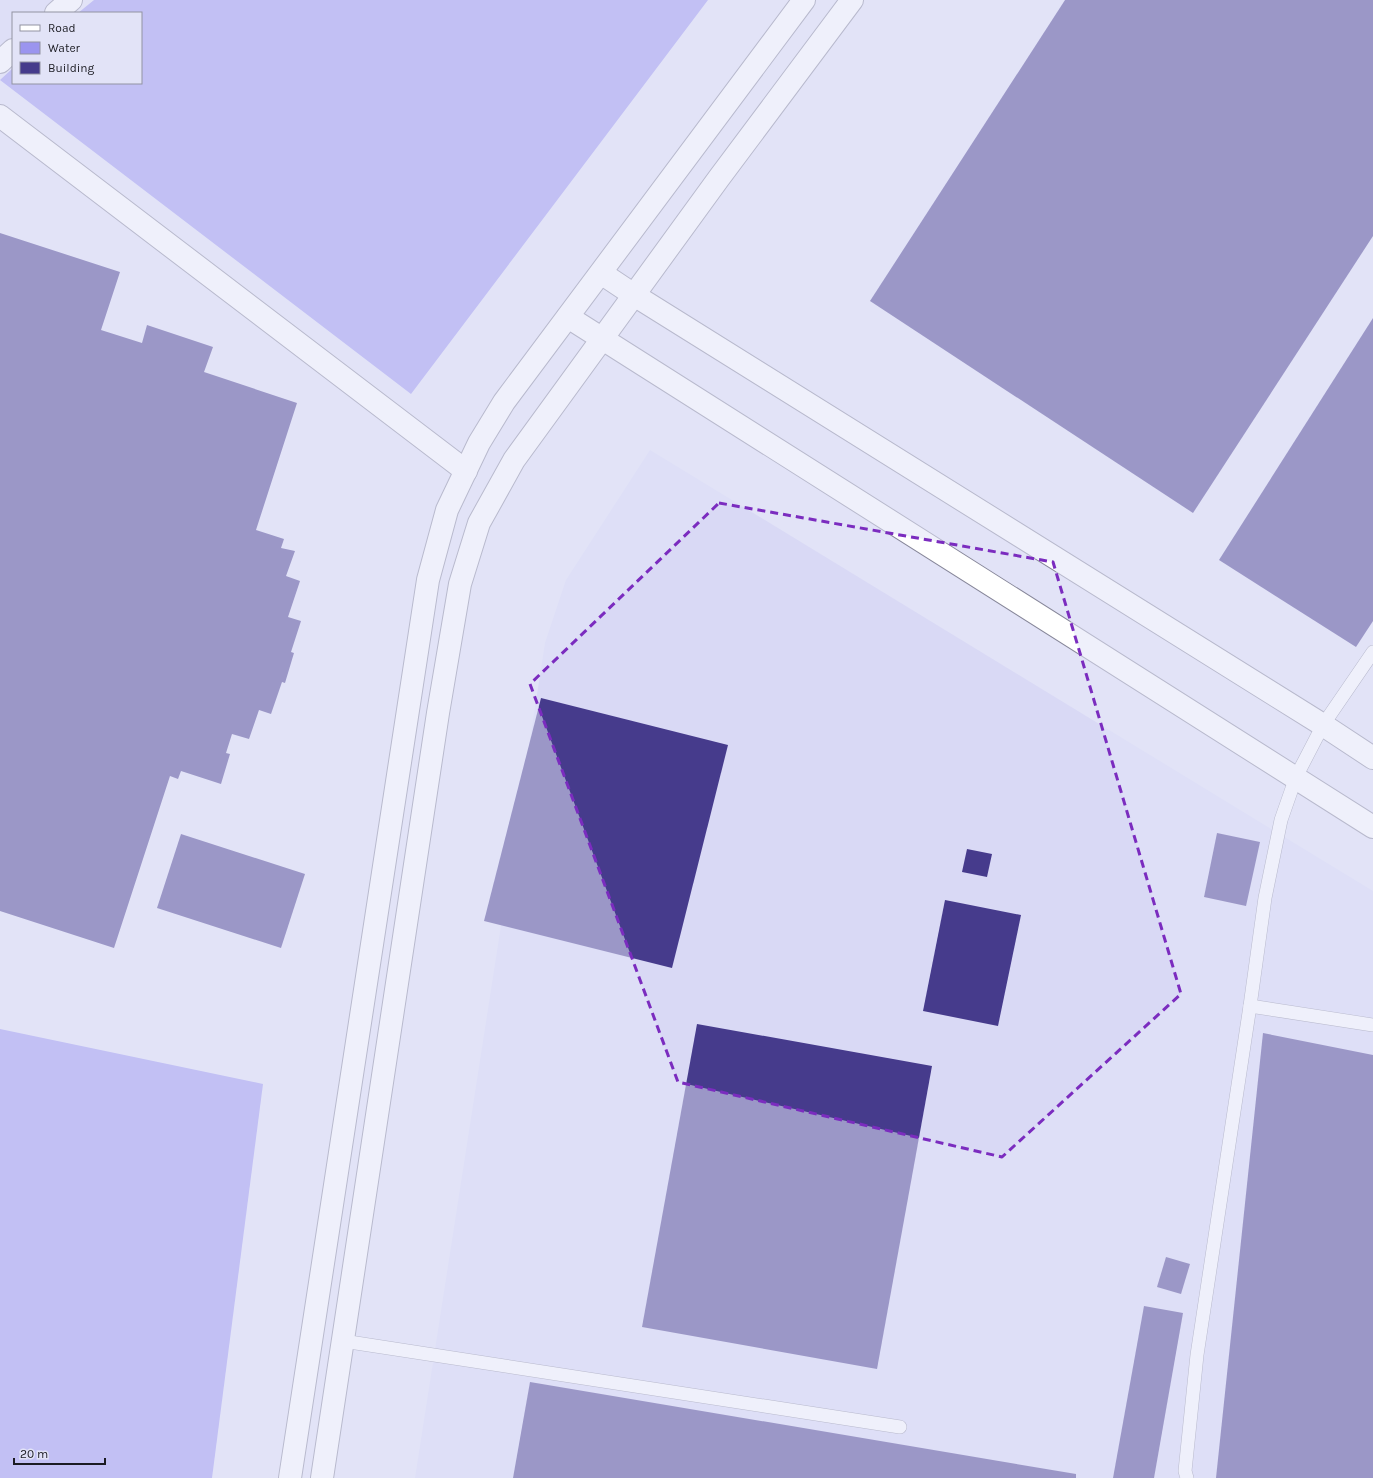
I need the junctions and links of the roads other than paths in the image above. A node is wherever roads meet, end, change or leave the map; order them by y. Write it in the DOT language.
graph roads {
  1 [pos="71,0"];
  2 [pos="804,0"];
  3 [pos="852,0"];
  4 [pos="57,12"];
  5 [pos="12,51"];
  6 [pos="0,62"];
  7 [pos="0,116"];
  8 [pos="601,273"];
  9 [pos="634,295"];
  10 [pos="568,317"];
  11 [pos="602,339"];
  12 [pos="466,471"];
  13 [pos="1373,652"];
  14 [pos="1323,725"];
  15 [pos="1373,758"];
  16 [pos="1296,777"];
  17 [pos="1373,827"];
  18 [pos="1250,1006"];
  19 [pos="1373,1025"];
  20 [pos="343,1340"];
  21 [pos="900,1427"];
  22 [pos="290,1478"];
  23 [pos="322,1478"];
  24 [pos="1188,1478"];
  1 -- 4 [label="street"];
  2 -- 8 [label="street"];
  3 -- 9 [label="street"];
  5 -- 6 [label="street"];
  7 -- 12 [label="street"];
  8 -- 9 [label="street"];
  8 -- 10 [label="street"];
  9 -- 11 [label="street"];
  9 -- 14 [label="street"];
  10 -- 11 [label="street"];
  10 -- 12 [label="street"];
  11 -- 16 [label="street"];
  11 -- 20 [label="street"];
  12 -- 22 [label="street"];
  13 -- 14 [label="lane"];
  14 -- 15 [label="street"];
  14 -- 16 [label="lane"];
  16 -- 17 [label="street"];
  16 -- 18 [label="lane"];
  18 -- 19 [label="lane"];
  18 -- 24 [label="lane"];
  20 -- 21 [label="lane"];
  20 -- 23 [label="street"];
}
